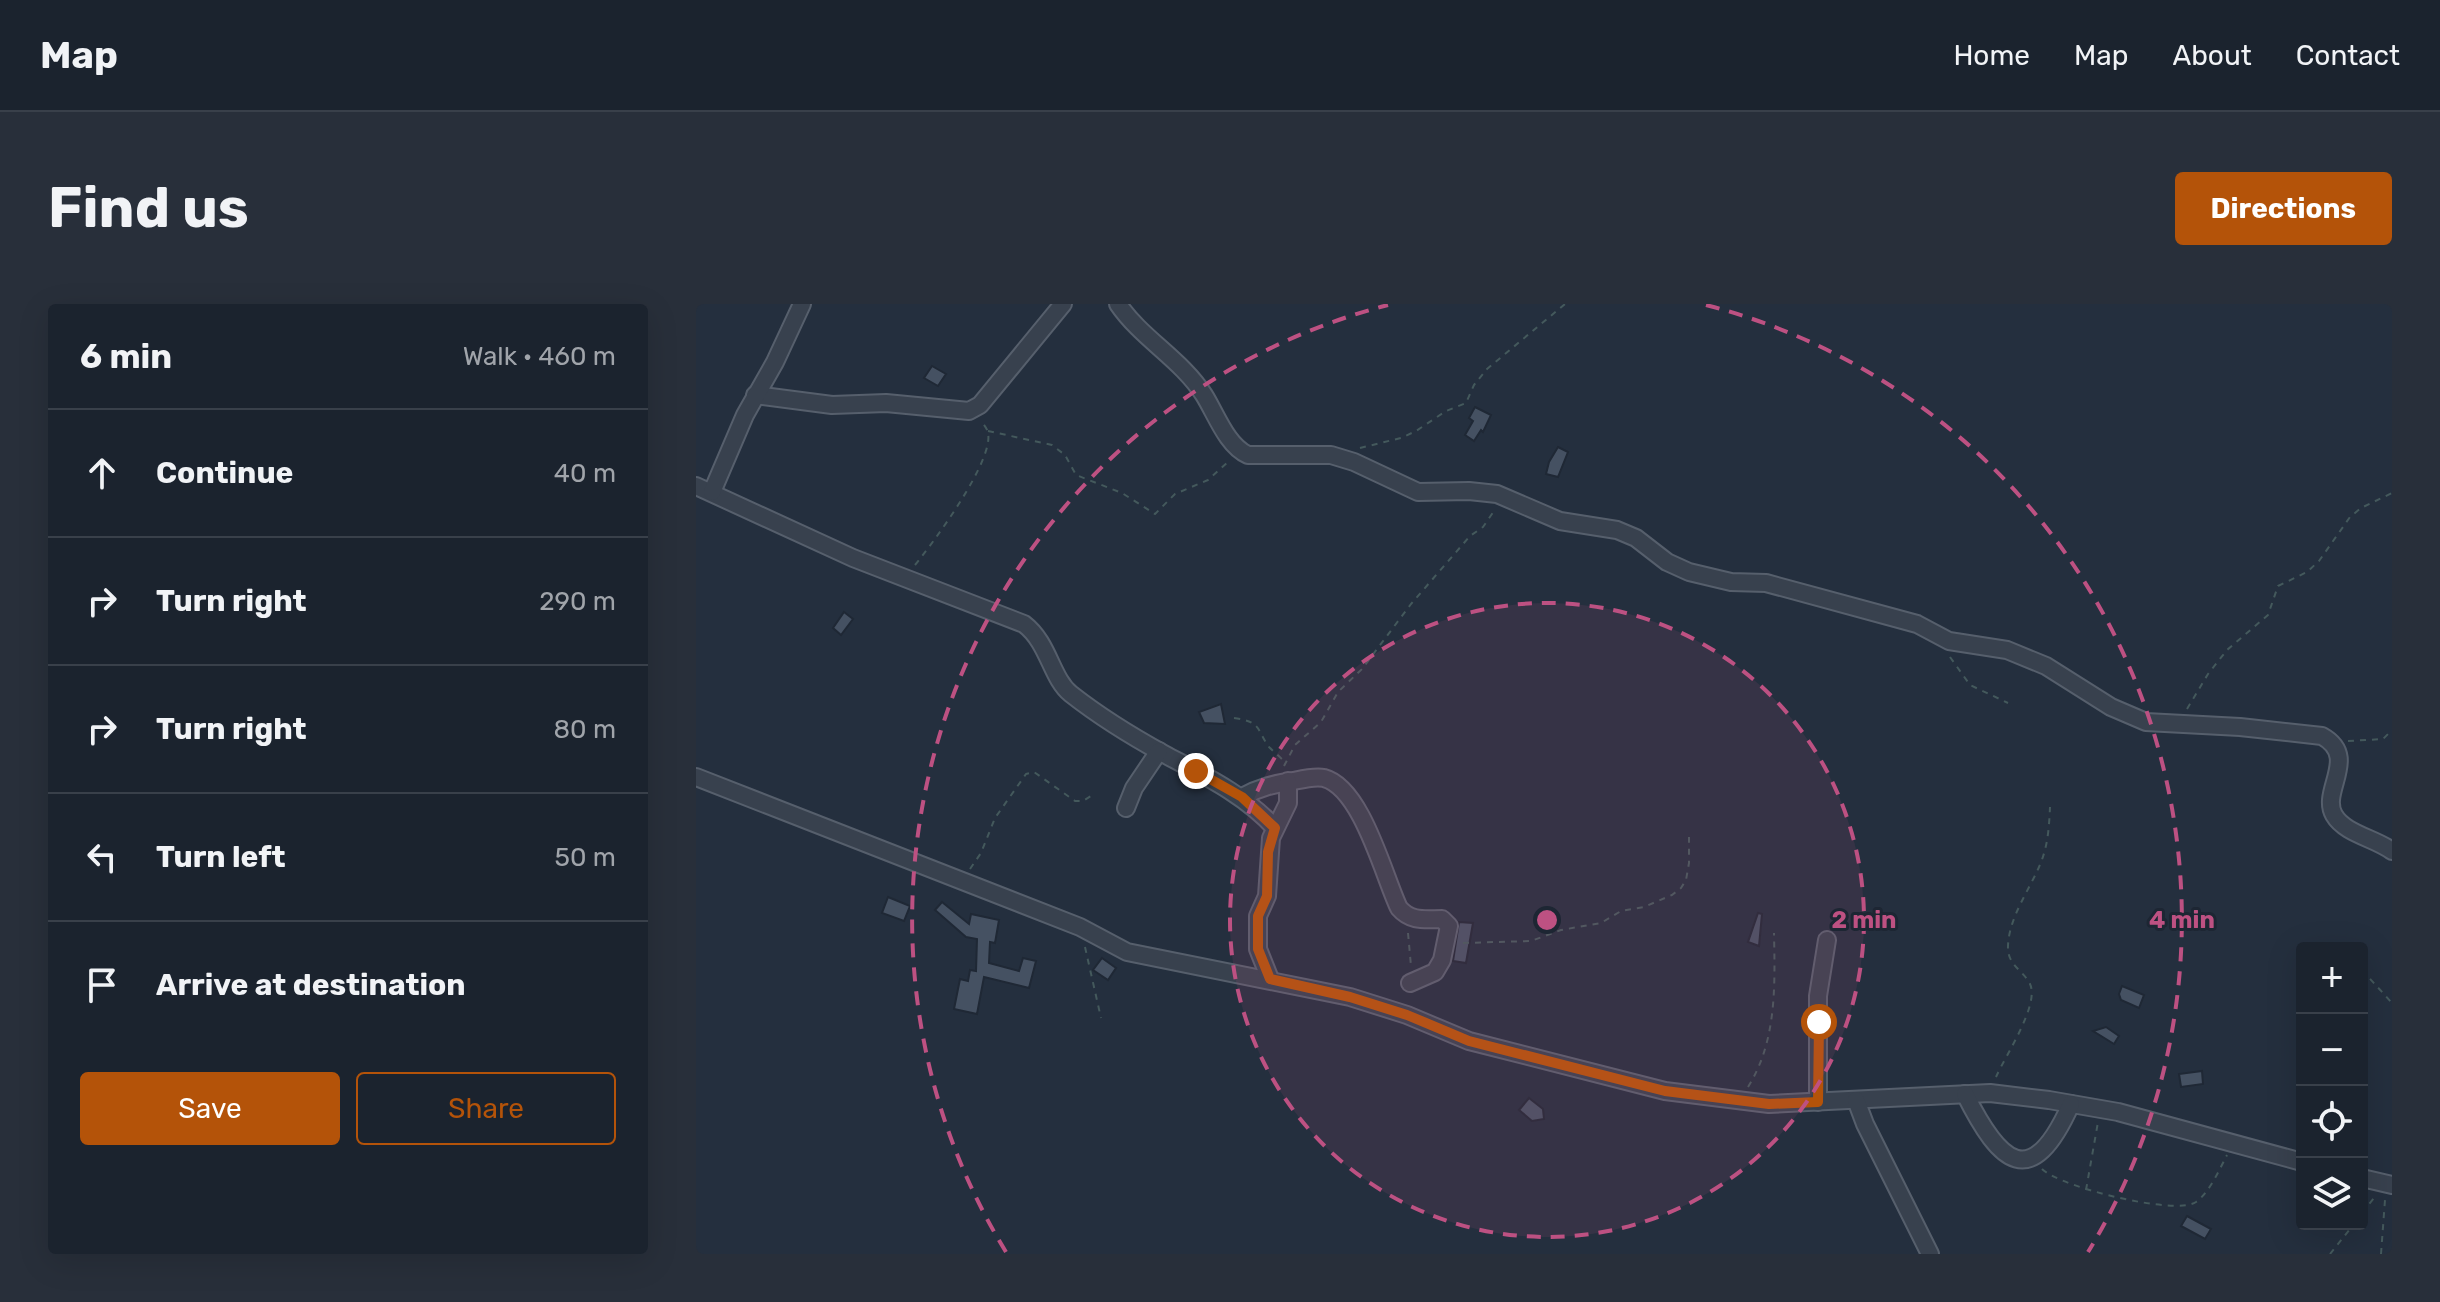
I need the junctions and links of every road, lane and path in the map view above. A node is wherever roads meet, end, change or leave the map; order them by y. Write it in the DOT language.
graph roads {
  1 [pos="802,304"];
  2 [pos="1063,304"];
  3 [pos="1118,304"];
  4 [pos="1565,304"];
  5 [pos="755,395"];
  6 [pos="975,409"];
  7 [pos="988,431"];
  8 [pos="1241,452"];
  9 [pos="1331,455"];
  10 [pos="696,486"];
  11 [pos="712,492"];
  12 [pos="2392,493"];
  13 [pos="1504,496"];
  14 [pos="904,578"];
  15 [pos="1941,637"];
  16 [pos="2008,703"];
  17 [pos="1234,718"];
  18 [pos="2179,724"];
  19 [pos="2392,730"];
  20 [pos="2331,741"];
  21 [pos="1159,751"];
  22 [pos="1285,763"];
  23 [pos="696,777"];
  24 [pos="1282,782"];
  25 [pos="1091,796"];
  26 [pos="1242,797"];
  27 [pos="2050,807"];
  28 [pos="1126,808"];
  29 [pos="1275,828"];
  30 [pos="1689,837"];
  31 [pos="2392,851"];
  32 [pos="957,880"];
  33 [pos="1405,916"];
  34 [pos="1080,927"];
  35 [pos="1774,933"];
  36 [pos="1827,940"];
  37 [pos="1446,942"];
  38 [pos="2368,977"];
  39 [pos="1270,979"];
  40 [pos="1410,983"];
  41 [pos="2392,1003"];
  42 [pos="1101,1018"];
  43 [pos="1990,1093"];
  44 [pos="1965,1094"];
  45 [pos="1856,1100"];
  46 [pos="1739,1101"];
  47 [pos="1818,1102"];
  48 [pos="2071,1104"];
  49 [pos="2101,1109"];
  50 [pos="2233,1144"];
  51 [pos="2033,1156"];
  52 [pos="2296,1160"];
  53 [pos="2368,1179"];
  54 [pos="2388,1184"];
  55 [pos="2086,1190"];
  56 [pos="2368,1206"];
  57 [pos="2349,1230"];
  58 [pos="1930,1254"];
  59 [pos="2330,1254"];
  60 [pos="2381,1254"];
  1 -- 5 [label="street"];
  2 -- 6 [label="street"];
  3 -- 8 [label="street"];
  4 -- 9 [label="path"];
  5 -- 6 [label="street"];
  5 -- 11 [label="street"];
  6 -- 7 [label="path"];
  7 -- 8 [label="path"];
  7 -- 14 [label="path"];
  8 -- 9 [label="street"];
  9 -- 13 [label="street"];
  10 -- 11 [label="street"];
  11 -- 14 [label="street"];
  12 -- 18 [label="path"];
  13 -- 15 [label="street"];
  13 -- 22 [label="path"];
  14 -- 21 [label="street"];
  15 -- 16 [label="path"];
  15 -- 18 [label="street"];
  17 -- 22 [label="path"];
  18 -- 20 [label="street"];
  19 -- 20 [label="path"];
  20 -- 31 [label="street"];
  21 -- 26 [label="street"];
  21 -- 28 [label="street"];
  22 -- 24 [label="path"];
  23 -- 32 [label="street"];
  24 -- 26 [label="street"];
  24 -- 29 [label="street"];
  24 -- 33 [label="street"];
  25 -- 32 [label="path"];
  26 -- 29 [label="street"];
  27 -- 43 [label="path"];
  29 -- 39 [label="street"];
  30 -- 37 [label="path"];
  32 -- 34 [label="street"];
  33 -- 37 [label="street"];
  33 -- 40 [label="path"];
  34 -- 39 [label="street"];
  34 -- 42 [label="path"];
  35 -- 46 [label="path"];
  36 -- 47 [label="street"];
  37 -- 40 [label="street"];
  38 -- 41 [label="path"];
  39 -- 46 [label="street"];
  43 -- 44 [label="street"];
  43 -- 48 [label="street"];
  44 -- 45 [label="street"];
  44 -- 51 [label="street"];
  45 -- 47 [label="street"];
  45 -- 58 [label="street"];
  46 -- 47 [label="street"];
  48 -- 49 [label="street"];
  48 -- 51 [label="street"];
  49 -- 50 [label="street"];
  49 -- 55 [label="path"];
  50 -- 52 [label="street"];
  50 -- 55 [label="path"];
  51 -- 55 [label="path"];
  53 -- 54 [label="street"];
  54 -- 56 [label="path"];
  54 -- 60 [label="path"];
  57 -- 59 [label="path"];
}
